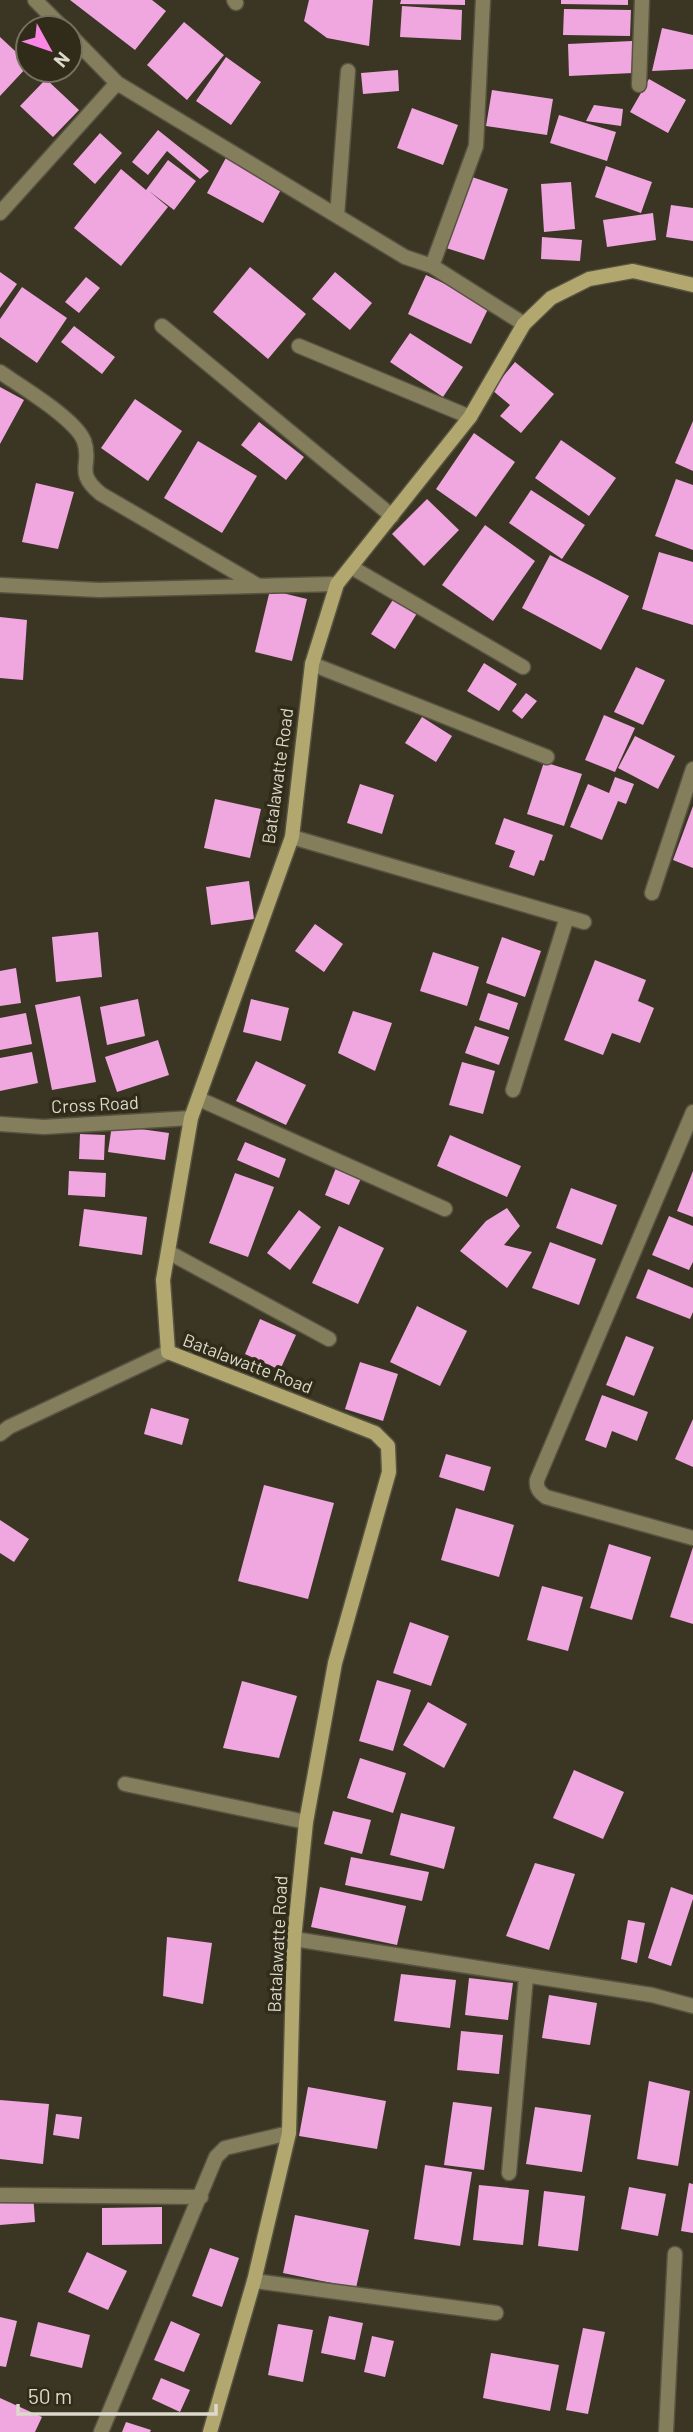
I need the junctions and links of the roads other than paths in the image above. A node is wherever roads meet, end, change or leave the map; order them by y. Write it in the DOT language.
graph roads {
  1 [pos="35,0"];
  2 [pos="483,0"];
  3 [pos="642,0"];
  4 [pos="49,14"];
  5 [pos="84,49"];
  6 [pos="348,71"];
  7 [pos="117,83"];
  8 [pos="639,85"];
  9 [pos="0,213"];
  10 [pos="337,216"];
  11 [pos="432,266"];
  12 [pos="693,285"];
  13 [pos="524,324"];
  14 [pos="162,326"];
  15 [pos="299,346"];
  16 [pos="0,372"];
  17 [pos="470,417"];
  18 [pos="393,516"];
  19 [pos="351,567"];
  20 [pos="0,576"];
  21 [pos="337,584"];
  22 [pos="0,585"];
  23 [pos="257,585"];
  24 [pos="19,586"];
  25 [pos="312,664"];
  26 [pos="523,667"];
  27 [pos="547,757"];
  28 [pos="693,769"];
  29 [pos="292,837"];
  30 [pos="652,893"];
  31 [pos="567,917"];
  32 [pos="584,922"];
  33 [pos="513,1090"];
  34 [pos="199,1099"];
  35 [pos="693,1112"];
  36 [pos="191,1118"];
  37 [pos="0,1124"];
  38 [pos="445,1209"];
  39 [pos="168,1252"];
  40 [pos="329,1339"];
  41 [pos="168,1352"];
  42 [pos="0,1434"];
  43 [pos="693,1538"];
  44 [pos="125,1784"];
  45 [pos="306,1822"];
  46 [pos="294,1939"];
  47 [pos="526,1977"];
  48 [pos="693,2006"];
  49 [pos="289,2133"];
  50 [pos="509,2173"];
  51 [pos="0,2195"];
  52 [pos="201,2197"];
  53 [pos="676,2254"];
  54 [pos="254,2281"];
  55 [pos="495,2314"];
  56 [pos="101,2432"];
  57 [pos="210,2432"];
  58 [pos="666,2432"];
  1 -- 4 [label="street"];
  2 -- 11 [label="street"];
  3 -- 8 [label="street"];
  5 -- 7 [label="street"];
  6 -- 10 [label="street"];
  7 -- 9 [label="street"];
  7 -- 10 [label="street"];
  10 -- 11 [label="street"];
  11 -- 13 [label="street"];
  12 -- 13 [label="street, Batalawatte Road"];
  13 -- 17 [label="street, Batalawatte Road"];
  14 -- 18 [label="street"];
  15 -- 17 [label="street"];
  16 -- 23 [label="street"];
  17 -- 18 [label="street, Batalawatte Road"];
  18 -- 19 [label="street, Batalawatte Road"];
  19 -- 21 [label="street, Batalawatte Road"];
  19 -- 26 [label="street"];
  20 -- 24 [label="street"];
  21 -- 23 [label="street"];
  21 -- 25 [label="street, Batalawatte Road"];
  22 -- 24 [label="street"];
  23 -- 24 [label="street"];
  25 -- 27 [label="street"];
  25 -- 29 [label="street, Batalawatte Road"];
  28 -- 30 [label="street"];
  29 -- 31 [label="street"];
  29 -- 34 [label="street, Batalawatte Road"];
  31 -- 32 [label="street"];
  31 -- 33 [label="street"];
  34 -- 36 [label="street, Batalawatte Road"];
  34 -- 38 [label="street"];
  35 -- 43 [label="street"];
  36 -- 37 [label="street, Cross Road"];
  36 -- 39 [label="street, Batalawatte Road"];
  39 -- 40 [label="street"];
  39 -- 41 [label="street, Batalawatte Road"];
  41 -- 42 [label="street"];
  41 -- 45 [label="street, Batalawatte Road"];
  44 -- 45 [label="street"];
  45 -- 46 [label="street, Batalawatte Road"];
  46 -- 47 [label="street"];
  46 -- 49 [label="street, Batalawatte Road"];
  47 -- 48 [label="street"];
  47 -- 50 [label="street"];
  49 -- 52 [label="street"];
  49 -- 54 [label="street, Batalawatte Road"];
  51 -- 52 [label="street"];
  52 -- 56 [label="street"];
  53 -- 58 [label="street"];
  54 -- 55 [label="street"];
  54 -- 57 [label="street, Batalawatte Road"];
}
